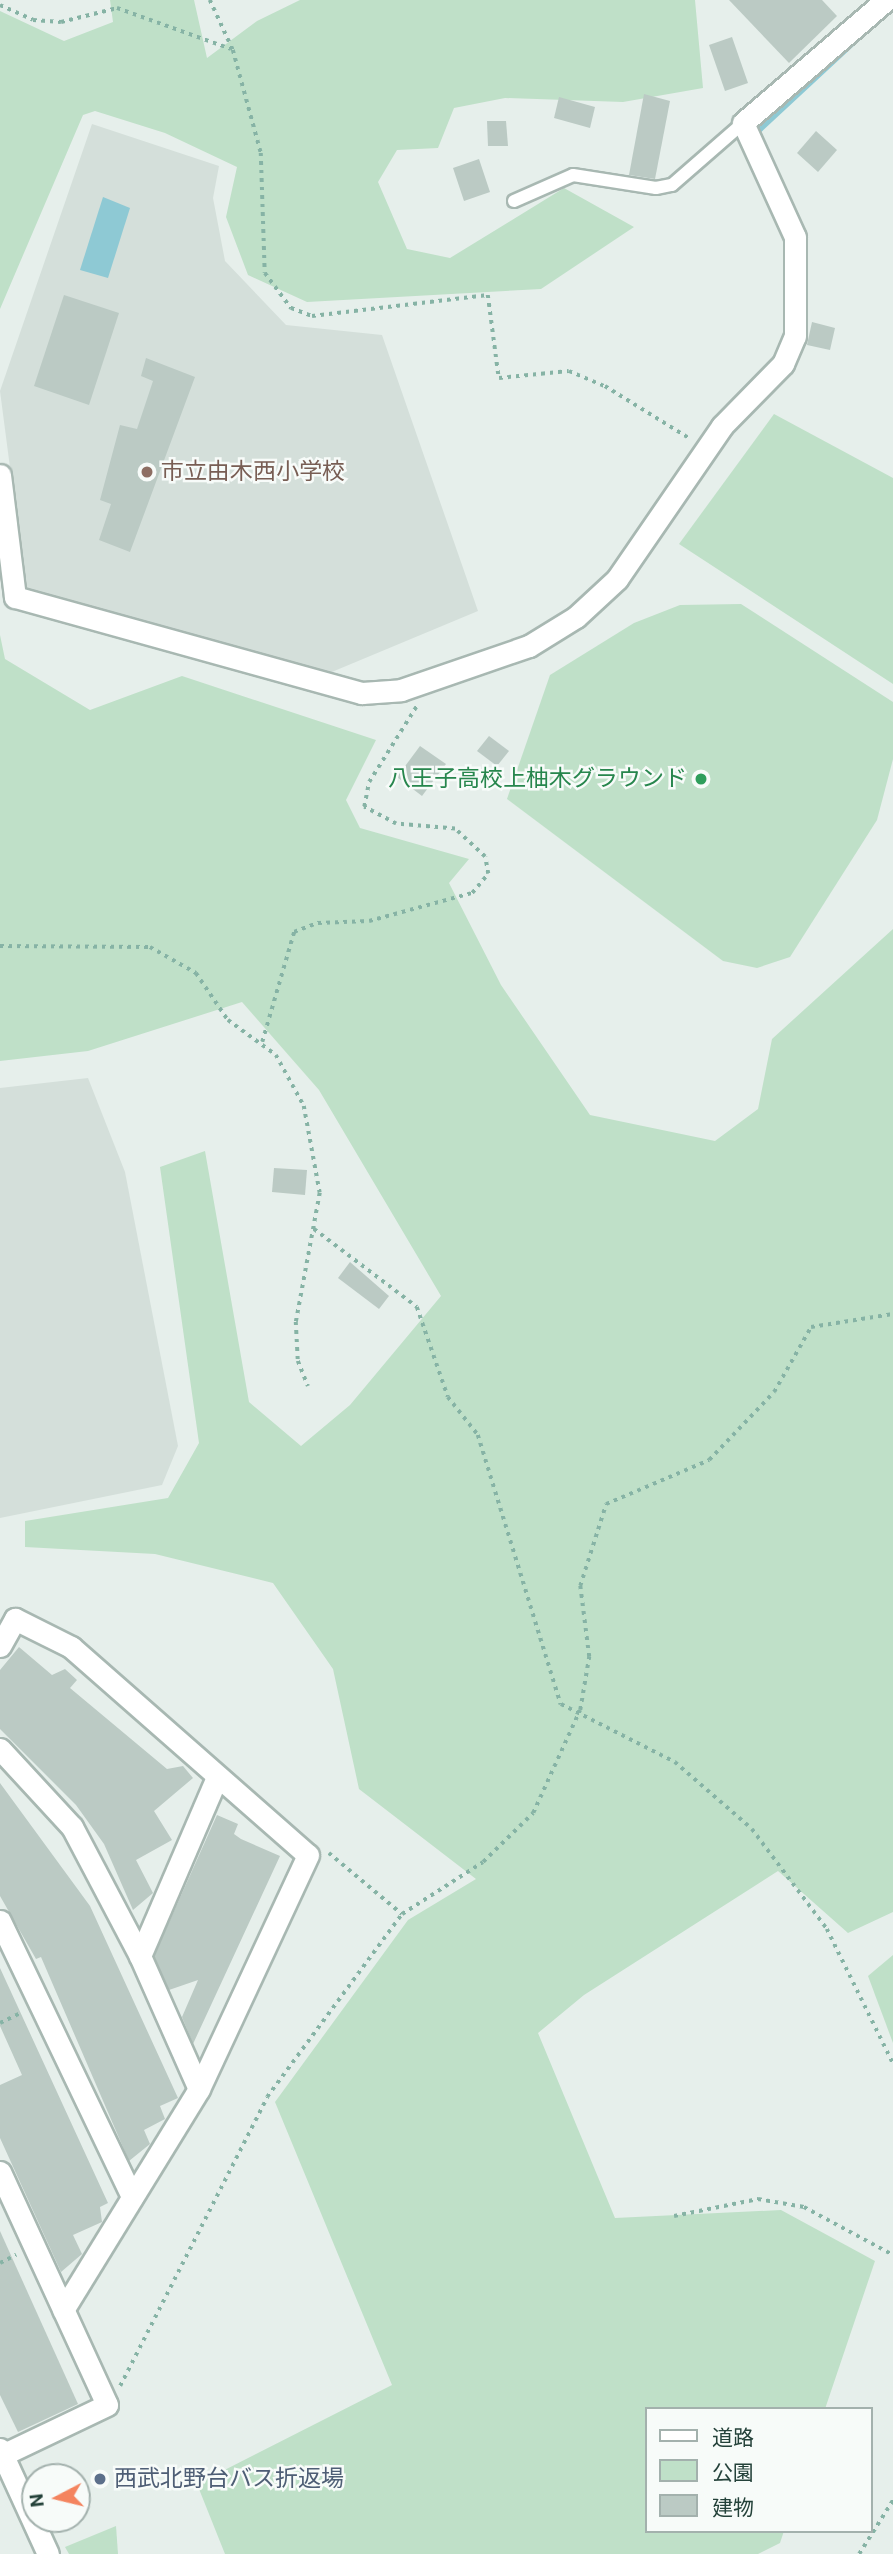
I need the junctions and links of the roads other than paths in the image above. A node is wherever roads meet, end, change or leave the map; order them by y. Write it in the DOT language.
graph roads {
  1 [pos="886,0"];
  2 [pos="743,123"];
  3 [pos="514,201"];
  4 [pos="0,475"];
  5 [pos="0,1646"];
  6 [pos="0,1749"];
  7 [pos="217,1777"];
  8 [pos="0,1922"];
  9 [pos="140,1956"];
  10 [pos="199,2089"];
  11 [pos="0,2172"];
  12 [pos="132,2197"];
  13 [pos="63,2310"];
  14 [pos="1,2452"];
  15 [pos="48,2554"];
  1 -- 2 [label="street"];
  2 -- 3 [label="lane"];
  2 -- 4 [label="street"];
  5 -- 7 [label="street"];
  6 -- 9 [label="street"];
  7 -- 9 [label="street"];
  7 -- 10 [label="street"];
  8 -- 12 [label="street"];
  9 -- 10 [label="street"];
  10 -- 12 [label="street"];
  11 -- 13 [label="street"];
  12 -- 13 [label="street"];
  13 -- 14 [label="street"];
  14 -- 15 [label="street"];
}
